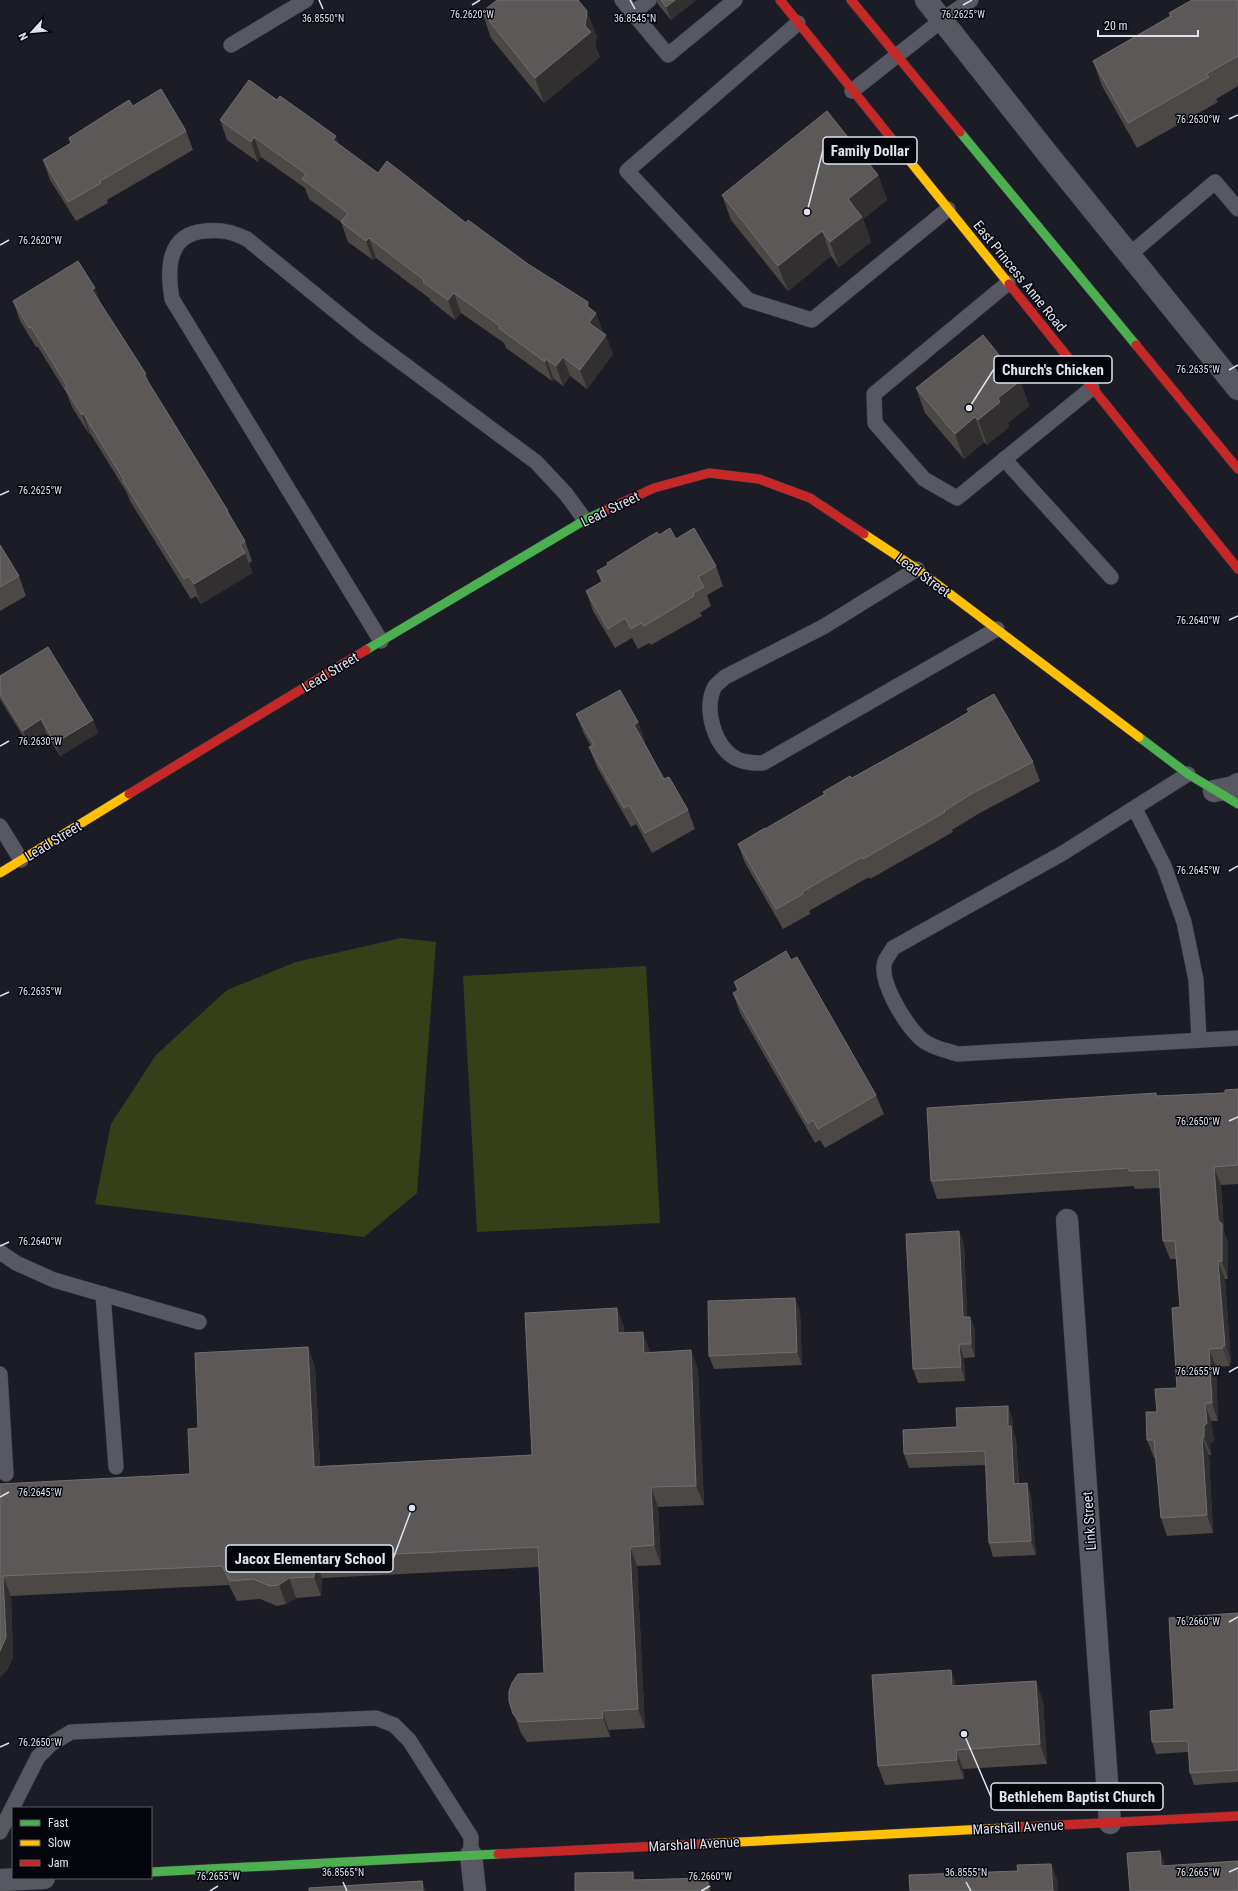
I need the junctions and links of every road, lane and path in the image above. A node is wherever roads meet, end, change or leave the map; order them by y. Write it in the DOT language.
graph roads {
  1 [pos="306,0"];
  2 [pos="622,0"];
  3 [pos="649,0"];
  4 [pos="780,0"];
  5 [pos="851,0"];
  6 [pos="926,0"];
  7 [pos="971,0"];
  8 [pos="728,2"];
  9 [pos="633,13"];
  10 [pos="942,20"];
  11 [pos="798,23"];
  12 [pos="231,46"];
  13 [pos="896,57"];
  14 [pos="852,90"];
  15 [pos="948,209"];
  16 [pos="1238,209"];
  17 [pos="1129,254"];
  18 [pos="1008,283"];
  19 [pos="1092,388"];
  20 [pos="1238,389"];
  21 [pos="1004,459"];
  22 [pos="1238,469"];
  23 [pos="585,520"];
  24 [pos="917,569"];
  25 [pos="1238,569"];
  26 [pos="1111,577"];
  27 [pos="997,629"];
  28 [pos="381,641"];
  29 [pos="1188,774"];
  30 [pos="1238,784"];
  31 [pos="1214,791"];
  32 [pos="1238,804"];
  33 [pos="1135,809"];
  34 [pos="0,826"];
  35 [pos="21,860"];
  36 [pos="0,873"];
  37 [pos="1238,1038"];
  38 [pos="1199,1040"];
  39 [pos="1067,1220"];
  40 [pos="0,1252"];
  41 [pos="103,1294"];
  42 [pos="199,1322"];
  43 [pos="0,1374"];
  44 [pos="116,1467"];
  45 [pos="6,1474"];
  46 [pos="13,1807"];
  47 [pos="12,1809"];
  48 [pos="1238,1816"];
  49 [pos="1110,1823"];
  50 [pos="0,1832"];
  51 [pos="471,1855"];
  52 [pos="152,1872"];
  53 [pos="22,1879"];
  54 [pos="0,1880"];
  55 [pos="475,1891"];
  1 -- 12 [label="lane"];
  2 -- 9 [label="lane"];
  3 -- 9 [label="lane"];
  4 -- 11 [label="street, East Princess Anne Road"];
  5 -- 13 [label="street"];
  6 -- 10 [label="street"];
  7 -- 10 [label="lane"];
  8 -- 9 [label="lane"];
  10 -- 13 [label="lane"];
  10 -- 17 [label="street"];
  11 -- 14 [label="street, East Princess Anne Road"];
  11 -- 15 [label="lane"];
  13 -- 14 [label="lane"];
  13 -- 22 [label="street"];
  14 -- 15 [label="street, East Princess Anne Road"];
  15 -- 18 [label="street, East Princess Anne Road"];
  16 -- 17 [label="lane"];
  17 -- 20 [label="street"];
  18 -- 19 [label="street, East Princess Anne Road"];
  18 -- 21 [label="lane"];
  19 -- 21 [label="lane"];
  19 -- 25 [label="street, East Princess Anne Road"];
  21 -- 26 [label="lane"];
  23 -- 24 [label="street, Lead Street"];
  23 -- 28 [label="street, Lead Street"];
  23 -- 28 [label="lane"];
  24 -- 27 [label="street, Lead Street"];
  24 -- 27 [label="lane"];
  27 -- 29 [label="street, Lead Street"];
  28 -- 35 [label="street, Lead Street"];
  29 -- 31 [label="street, Lead Street"];
  29 -- 33 [label="lane"];
  30 -- 31 [label="street"];
  31 -- 32 [label="street, Lead Street"];
  33 -- 38 [label="lane"];
  33 -- 38 [label="lane"];
  34 -- 35 [label="lane"];
  35 -- 36 [label="street, Lead Street"];
  37 -- 38 [label="lane"];
  39 -- 49 [label="street, Link Street"];
  40 -- 41 [label="lane"];
  41 -- 42 [label="lane"];
  41 -- 44 [label="lane"];
  43 -- 45 [label="lane"];
  46 -- 51 [label="lane"];
  47 -- 50 [label="lane"];
  48 -- 49 [label="street, Marshall Avenue"];
  49 -- 51 [label="street, Marshall Avenue"];
  51 -- 52 [label="street, Marshall Avenue"];
  51 -- 55 [label="street"];
  53 -- 54 [label="street"];
}
